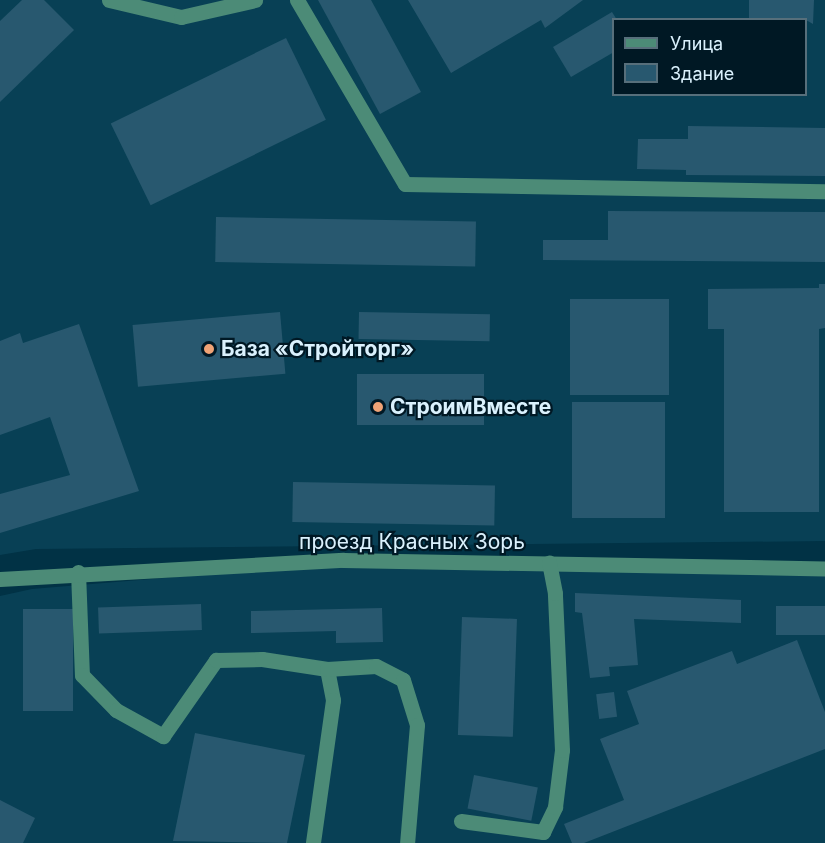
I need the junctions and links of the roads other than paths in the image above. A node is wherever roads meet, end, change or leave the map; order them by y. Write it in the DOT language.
graph roads {
  1 [pos="109,0"];
  2 [pos="255,0"];
  3 [pos="297,0"];
  4 [pos="825,191"];
  5 [pos="549,563"];
  6 [pos="825,568"];
  7 [pos="78,572"];
  8 [pos="0,579"];
  9 [pos="327,669"];
  10 [pos="461,821"];
  11 [pos="313,843"];
  12 [pos="407,843"];
  1 -- 2 [label="street"];
  3 -- 4 [label="street"];
  5 -- 6 [label="street, проезд Красных Зорь"];
  5 -- 7 [label="street, проезд Красных Зорь"];
  5 -- 10 [label="street"];
  7 -- 8 [label="street, проезд Красных Зорь"];
  7 -- 9 [label="street"];
  9 -- 11 [label="street"];
  9 -- 12 [label="street"];
}
